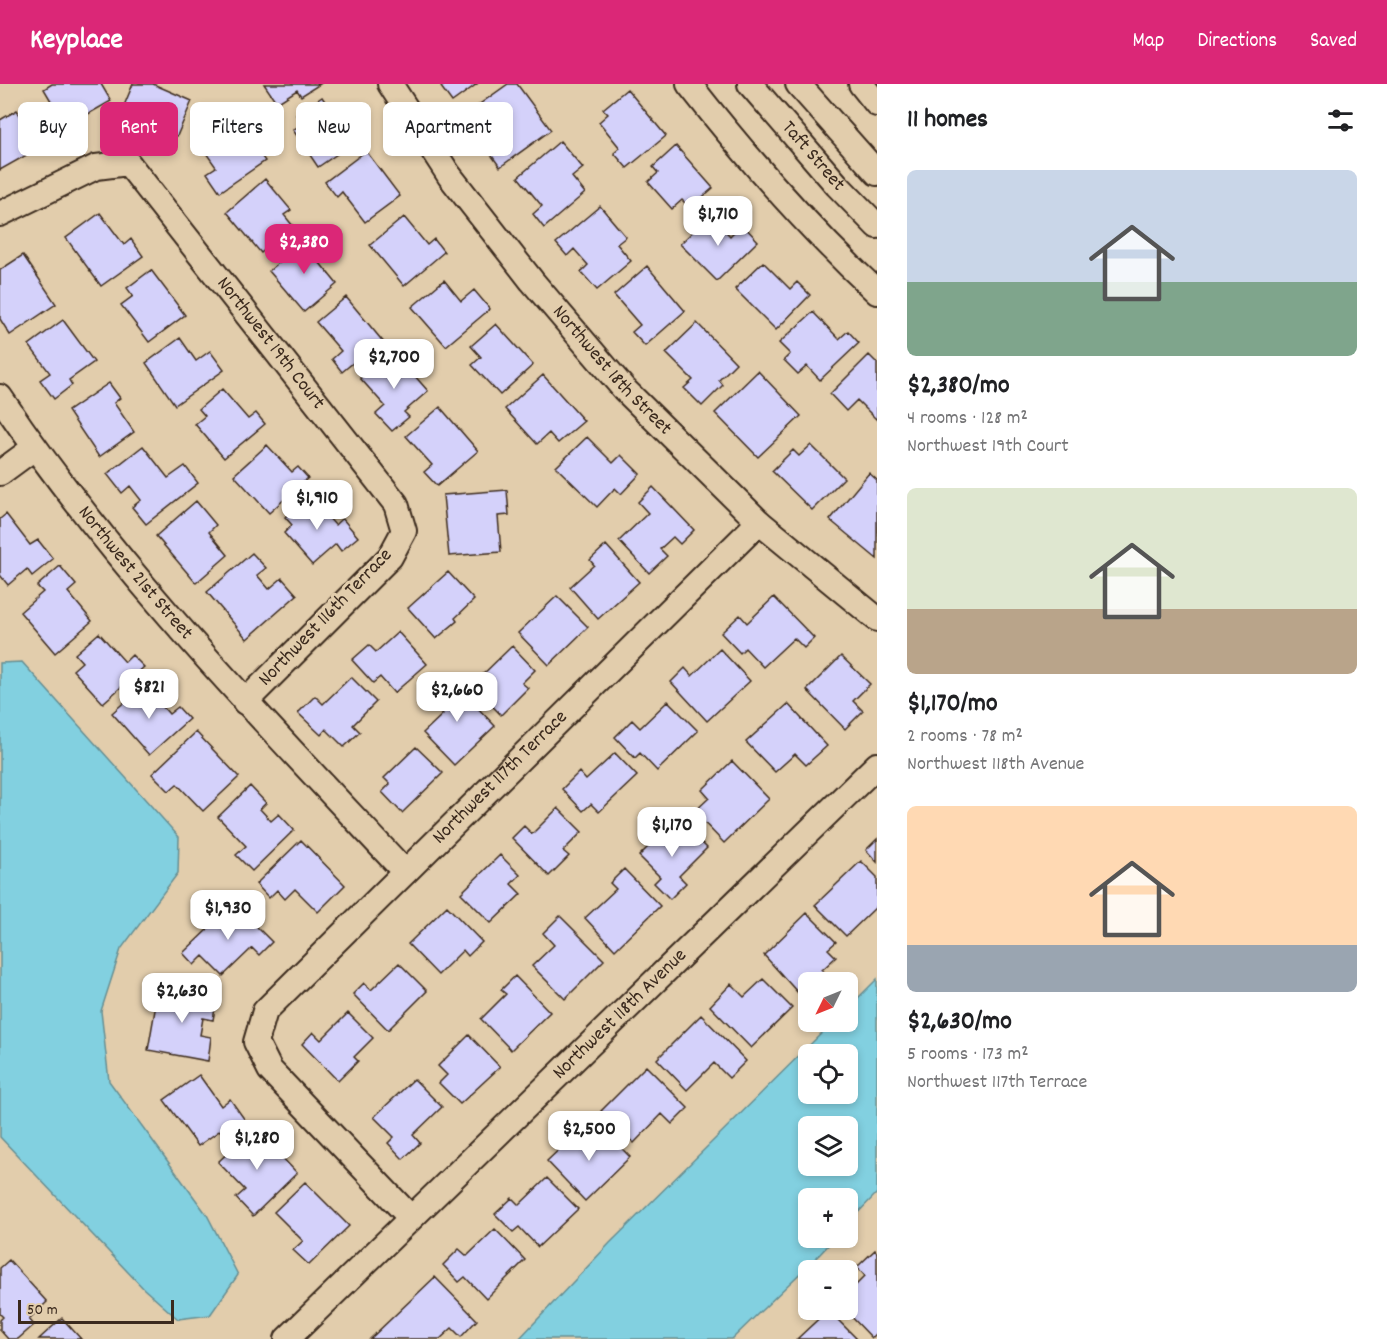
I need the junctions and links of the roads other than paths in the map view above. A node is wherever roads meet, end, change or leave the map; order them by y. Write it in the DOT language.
graph roads {
  1 [pos="390,84"];
  2 [pos="689,84"];
  3 [pos="750,84"];
  4 [pos="861,84"];
  5 [pos="798,85"];
  6 [pos="877,104"];
  7 [pos="770,108"];
  8 [pos="877,173"];
  9 [pos="0,214"];
  10 [pos="877,226"];
  11 [pos="877,292"];
  12 [pos="0,397"];
  13 [pos="34,448"];
  14 [pos="0,472"];
  15 [pos="759,522"];
  16 [pos="404,531"];
  17 [pos="877,619"];
  18 [pos="245,702"];
  19 [pos="877,765"];
  20 [pos="405,872"];
  21 [pos="410,1217"];
  22 [pos="286,1339"];
  1 -- 15 [label="street, Northwest 18th Street"];
  2 -- 11 [label="street"];
  3 -- 7 [label="street, Taft Street"];
  4 -- 6 [label="street"];
  5 -- 7 [label="street"];
  5 -- 8 [label="street, Taft Street"];
  7 -- 10 [label="street, Taft Street"];
  9 -- 16 [label="street, Northwest 19th Court"];
  12 -- 13 [label="street, Northwest 21st Street"];
  13 -- 14 [label="street"];
  13 -- 18 [label="street, Northwest 21st Street"];
  15 -- 17 [label="street, Northwest 18th Street"];
  15 -- 20 [label="street, Northwest 117th Terrace"];
  16 -- 18 [label="street, Northwest 116th Terrace"];
  18 -- 20 [label="street, Northwest 21st Street"];
  19 -- 21 [label="street, Northwest 118th Avenue"];
  20 -- 21 [label="street, Northwest 117th Terrace"];
  21 -- 22 [label="street, Northwest 118th Avenue"];
}
